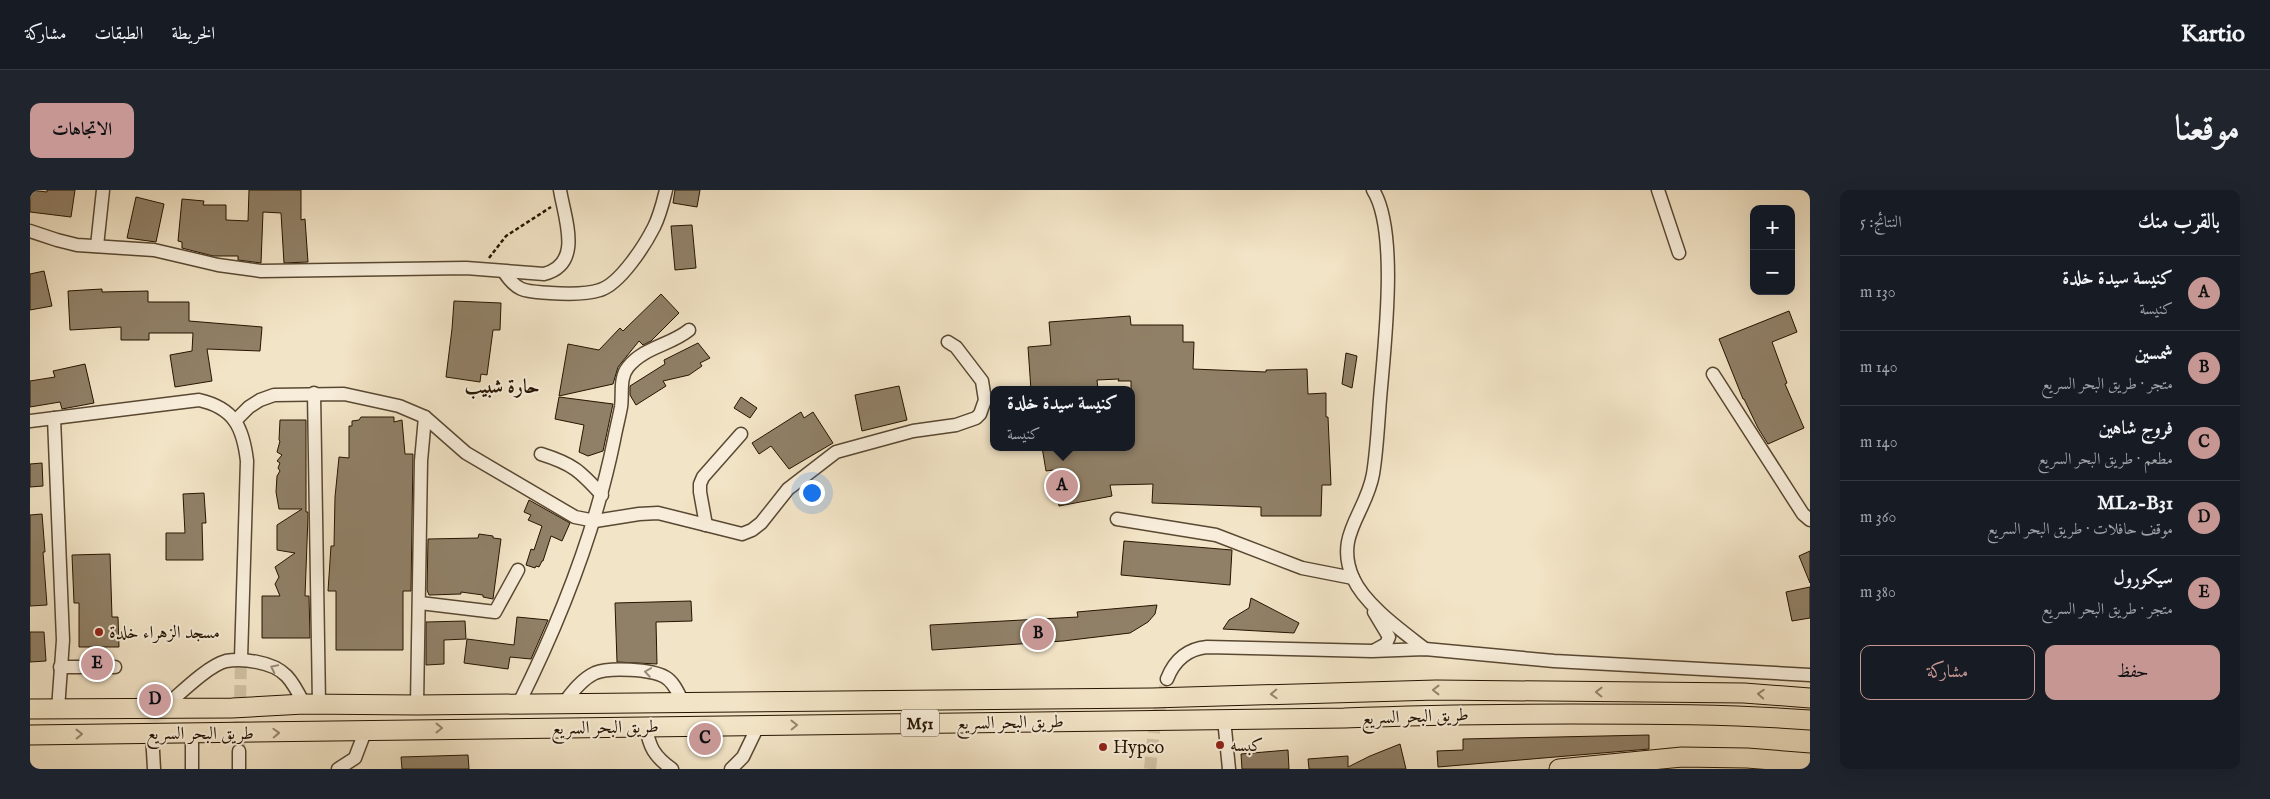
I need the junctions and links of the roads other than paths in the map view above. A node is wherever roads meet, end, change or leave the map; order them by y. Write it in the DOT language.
graph roads {
  1 [pos="103,190"];
  2 [pos="666,190"];
  3 [pos="1373,190"];
  4 [pos="1658,190"];
  5 [pos="561,196"];
  6 [pos="30,230"];
  7 [pos="97,246"];
  8 [pos="1679,253"];
  9 [pos="504,272"];
  10 [pos="689,330"];
  11 [pos="948,342"];
  12 [pos="1713,374"];
  13 [pos="314,394"];
  14 [pos="425,417"];
  15 [pos="54,418"];
  16 [pos="30,421"];
  17 [pos="236,421"];
  18 [pos="741,434"];
  19 [pos="541,454"];
  20 [pos="602,495"];
  21 [pos="1116,519"];
  22 [pos="1810,520"];
  23 [pos="595,521"];
  24 [pos="706,526"];
  25 [pos="518,570"];
  26 [pos="1353,578"];
  27 [pos="1370,602"];
  28 [pos="420,604"];
  29 [pos="1425,649"];
  30 [pos="1372,651"];
  31 [pos="241,659"];
  32 [pos="60,667"];
  33 [pos="115,667"];
  34 [pos="1810,675"];
  35 [pos="1167,680"];
  36 [pos="1810,698"];
  37 [pos="683,702"];
  38 [pos="519,703"];
  39 [pos="564,703"];
  40 [pos="311,704"];
  41 [pos="417,705"];
  42 [pos="163,708"];
  43 [pos="30,709"];
  44 [pos="58,709"];
  45 [pos="1224,719"];
  46 [pos="1810,720"];
  47 [pos="646,726"];
  48 [pos="758,726"];
  49 [pos="366,729"];
  50 [pos="152,733"];
  51 [pos="192,733"];
  52 [pos="30,735"];
  53 [pos="239,751"];
  54 [pos="1810,762"];
  55 [pos="154,769"];
  56 [pos="192,769"];
  57 [pos="239,769"];
  58 [pos="338,769"];
  59 [pos="672,769"];
  60 [pos="731,769"];
  61 [pos="1229,769"];
  62 [pos="1559,769"];
  1 -- 7 [label="street"];
  2 -- 9 [label="street"];
  3 -- 26 [label="street"];
  4 -- 8 [label="street"];
  5 -- 9 [label="street"];
  6 -- 7 [label="street"];
  7 -- 9 [label="street"];
  10 -- 20 [label="street"];
  11 -- 24 [label="street"];
  12 -- 22 [label="street"];
  13 -- 14 [label="street"];
  13 -- 17 [label="street"];
  13 -- 40 [label="street"];
  14 -- 23 [label="street"];
  14 -- 28 [label="street"];
  15 -- 16 [label="street"];
  15 -- 17 [label="street"];
  15 -- 32 [label="street"];
  17 -- 31 [label="street"];
  18 -- 24 [label="street"];
  19 -- 20 [label="street"];
  20 -- 23 [label="street"];
  21 -- 26 [label="street"];
  23 -- 24 [label="street"];
  23 -- 38 [label="street"];
  25 -- 28 [label="street"];
  26 -- 27 [label="street"];
  27 -- 29 [label="street"];
  27 -- 30 [label="street"];
  28 -- 41 [label="street"];
  29 -- 30 [label="street"];
  29 -- 34 [label="street"];
  30 -- 35 [label="street"];
  40 -- 31 [label="street, one-way"];
  31 -- 42 [label="street"];
  32 -- 33 [label="street"];
  32 -- 44 [label="street"];
  36 -- 37 [label="highway, طريق البحر السريع / M51, one-way"];
  37 -- 39 [label="highway, طريق البحر السريع / M51"];
  37 -- 39 [label="street, one-way"];
  38 -- 39 [label="highway, طريق البحر السريع / M51"];
  38 -- 41 [label="highway, طريق البحر السريع / M51"];
  40 -- 41 [label="highway, طريق البحر السريع / M51"];
  40 -- 42 [label="highway, طريق البحر السريع / M51"];
  42 -- 44 [label="highway, طريق البحر السريع / M51"];
  43 -- 44 [label="highway, طريق البحر السريع / M51"];
  45 -- 46 [label="highway, طريق البحر السريع / M51"];
  48 -- 45 [label="highway, طريق البحر السريع / M51, one-way"];
  45 -- 61 [label="street"];
  47 -- 48 [label="highway, طريق البحر السريع / M51"];
  49 -- 47 [label="highway, طريق البحر السريع / M51, one-way"];
  47 -- 59 [label="street"];
  48 -- 60 [label="street"];
  51 -- 49 [label="highway, طريق البحر السريع / M51, one-way"];
  49 -- 58 [label="street"];
  50 -- 51 [label="highway, طريق البحر السريع / M51"];
  52 -- 50 [label="highway, طريق البحر السريع / M51, one-way"];
  50 -- 55 [label="street"];
  51 -- 56 [label="street"];
  53 -- 57 [label="street"];
  54 -- 62 [label="highway"];
}
